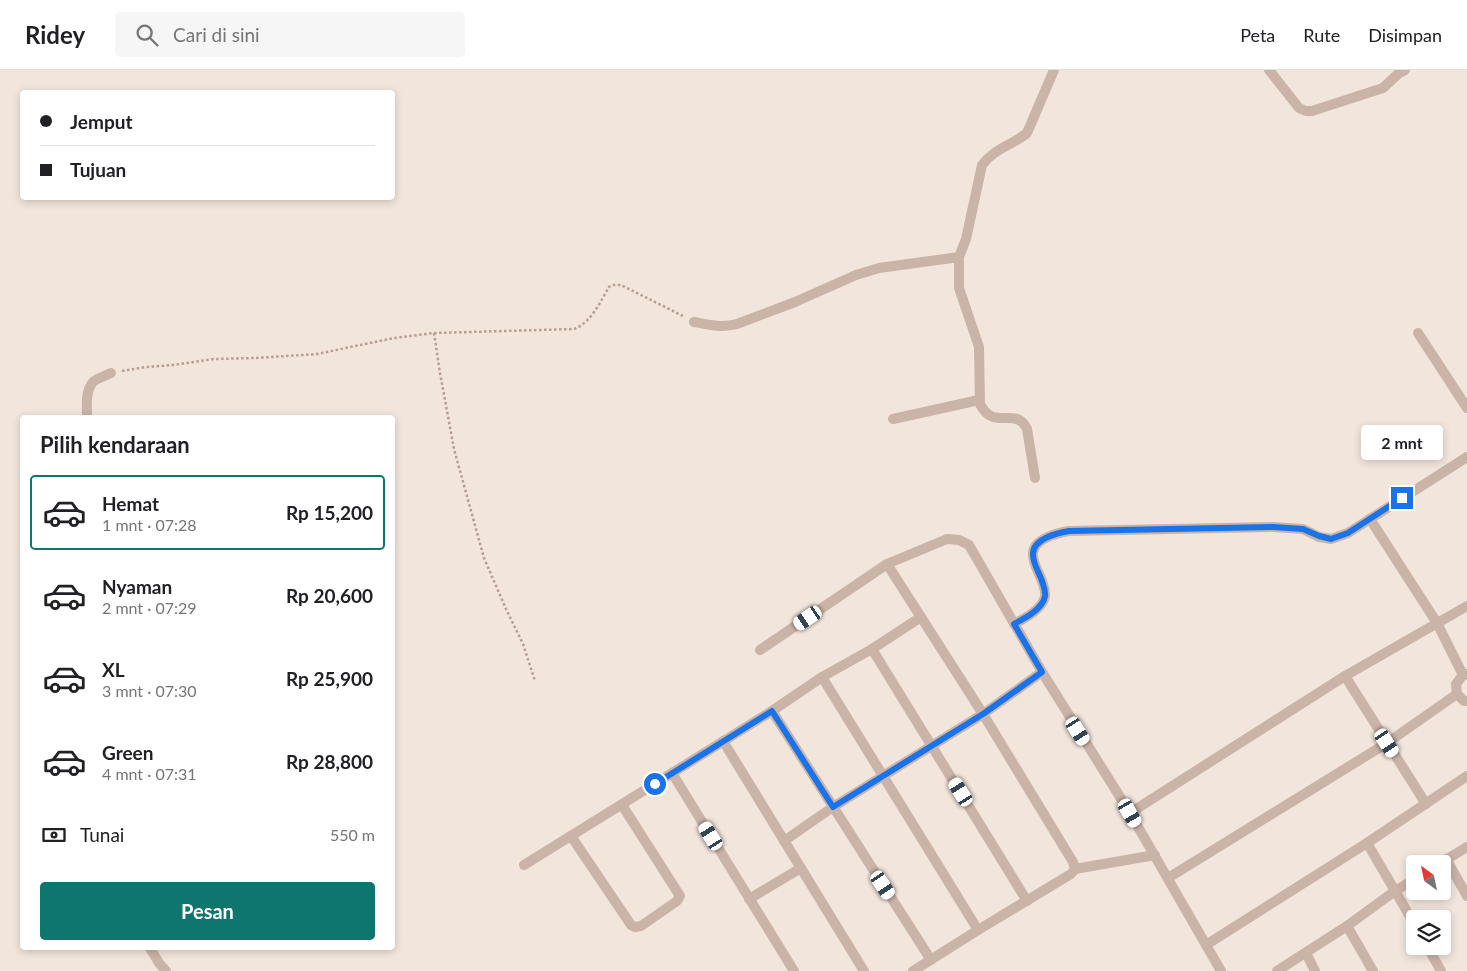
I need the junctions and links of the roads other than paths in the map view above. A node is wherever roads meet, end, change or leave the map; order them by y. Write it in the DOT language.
graph roads {
  1 [pos="1054,70"];
  2 [pos="1269,70"];
  3 [pos="1405,70"];
  4 [pos="959,257"];
  5 [pos="694,322"];
  6 [pos="1418,333"];
  7 [pos="110,373"];
  8 [pos="979,400"];
  9 [pos="1467,408"];
  10 [pos="87,415"];
  11 [pos="893,419"];
  12 [pos="1467,457"];
  13 [pos="1035,478"];
  14 [pos="1370,519"];
  15 [pos="887,564"];
  16 [pos="1467,606"];
  17 [pos="921,617"];
  18 [pos="1437,623"];
  19 [pos="1014,624"];
  20 [pos="872,649"];
  21 [pos="760,650"];
  22 [pos="1042,672"];
  23 [pos="1465,675"];
  24 [pos="1345,676"];
  25 [pos="822,677"];
  26 [pos="1457,694"];
  27 [pos="1467,701"];
  28 [pos="772,711"];
  29 [pos="983,714"];
  30 [pos="723,741"];
  31 [pos="1387,743"];
  32 [pos="932,746"];
  33 [pos="672,774"];
  34 [pos="1467,776"];
  35 [pos="884,777"];
  36 [pos="622,804"];
  37 [pos="1426,804"];
  38 [pos="833,807"];
  39 [pos="1130,813"];
  40 [pos="571,836"];
  41 [pos="784,841"];
  42 [pos="1367,843"];
  43 [pos="1467,847"];
  44 [pos="1155,855"];
  45 [pos="1451,857"];
  46 [pos="524,865"];
  47 [pos="801,868"];
  48 [pos="1075,869"];
  49 [pos="1451,873"];
  50 [pos="1168,878"];
  51 [pos="1406,884"];
  52 [pos="1395,891"];
  53 [pos="1467,896"];
  54 [pos="750,899"];
  55 [pos="1027,901"];
  56 [pos="1406,910"];
  57 [pos="1347,926"];
  58 [pos="978,930"];
  59 [pos="1206,945"];
  60 [pos="151,950"];
  61 [pos="1306,953"];
  62 [pos="1432,955"];
  63 [pos="931,960"];
  64 [pos="166,971"];
  65 [pos="794,971"];
  66 [pos="864,971"];
  67 [pos="913,971"];
  68 [pos="1221,971"];
  69 [pos="1277,971"];
  70 [pos="1315,971"];
  71 [pos="1373,971"];
  72 [pos="1441,971"];
  1 -- 4 [label="street"];
  2 -- 3 [label="street"];
  4 -- 5 [label="street"];
  4 -- 8 [label="street"];
  6 -- 9 [label="street"];
  7 -- 10 [label="street"];
  8 -- 11 [label="street"];
  8 -- 13 [label="street"];
  12 -- 14 [label="street"];
  14 -- 18 [label="street"];
  14 -- 19 [label="street"];
  15 -- 17 [label="street"];
  15 -- 19 [label="street"];
  15 -- 21 [label="street"];
  16 -- 18 [label="street"];
  17 -- 20 [label="street"];
  17 -- 29 [label="street"];
  18 -- 23 [label="street"];
  18 -- 24 [label="street"];
  19 -- 22 [label="street"];
  20 -- 25 [label="street"];
  20 -- 32 [label="street"];
  22 -- 29 [label="street"];
  22 -- 39 [label="street"];
  23 -- 26 [label="street"];
  24 -- 31 [label="street"];
  24 -- 39 [label="street"];
  25 -- 28 [label="street"];
  25 -- 35 [label="street"];
  26 -- 27 [label="street"];
  26 -- 31 [label="street"];
  28 -- 30 [label="street"];
  28 -- 38 [label="street"];
  29 -- 32 [label="street"];
  29 -- 48 [label="street"];
  30 -- 33 [label="street"];
  30 -- 41 [label="street"];
  31 -- 37 [label="street"];
  31 -- 50 [label="street"];
  32 -- 35 [label="street"];
  32 -- 55 [label="street"];
  33 -- 36 [label="street"];
  33 -- 54 [label="street"];
  34 -- 37 [label="street"];
  35 -- 38 [label="street"];
  35 -- 58 [label="street"];
  36 -- 40 [label="street"];
  36 -- 40 [label="street"];
  37 -- 42 [label="street"];
  38 -- 41 [label="street"];
  38 -- 63 [label="street"];
  39 -- 44 [label="street"];
  40 -- 46 [label="street"];
  41 -- 47 [label="street"];
  42 -- 52 [label="street"];
  42 -- 59 [label="street"];
  43 -- 45 [label="street"];
  44 -- 48 [label="street"];
  44 -- 50 [label="street"];
  47 -- 54 [label="street"];
  47 -- 66 [label="street"];
  48 -- 55 [label="street"];
  49 -- 53 [label="street"];
  50 -- 59 [label="street"];
  51 -- 52 [label="street"];
  52 -- 56 [label="street"];
  52 -- 57 [label="street"];
  54 -- 65 [label="street"];
  55 -- 58 [label="street"];
  57 -- 61 [label="street"];
  57 -- 71 [label="street"];
  58 -- 63 [label="street"];
  59 -- 68 [label="street"];
  60 -- 64 [label="street"];
  61 -- 69 [label="street"];
  61 -- 70 [label="street"];
  62 -- 72 [label="street"];
  63 -- 67 [label="street"];
}
